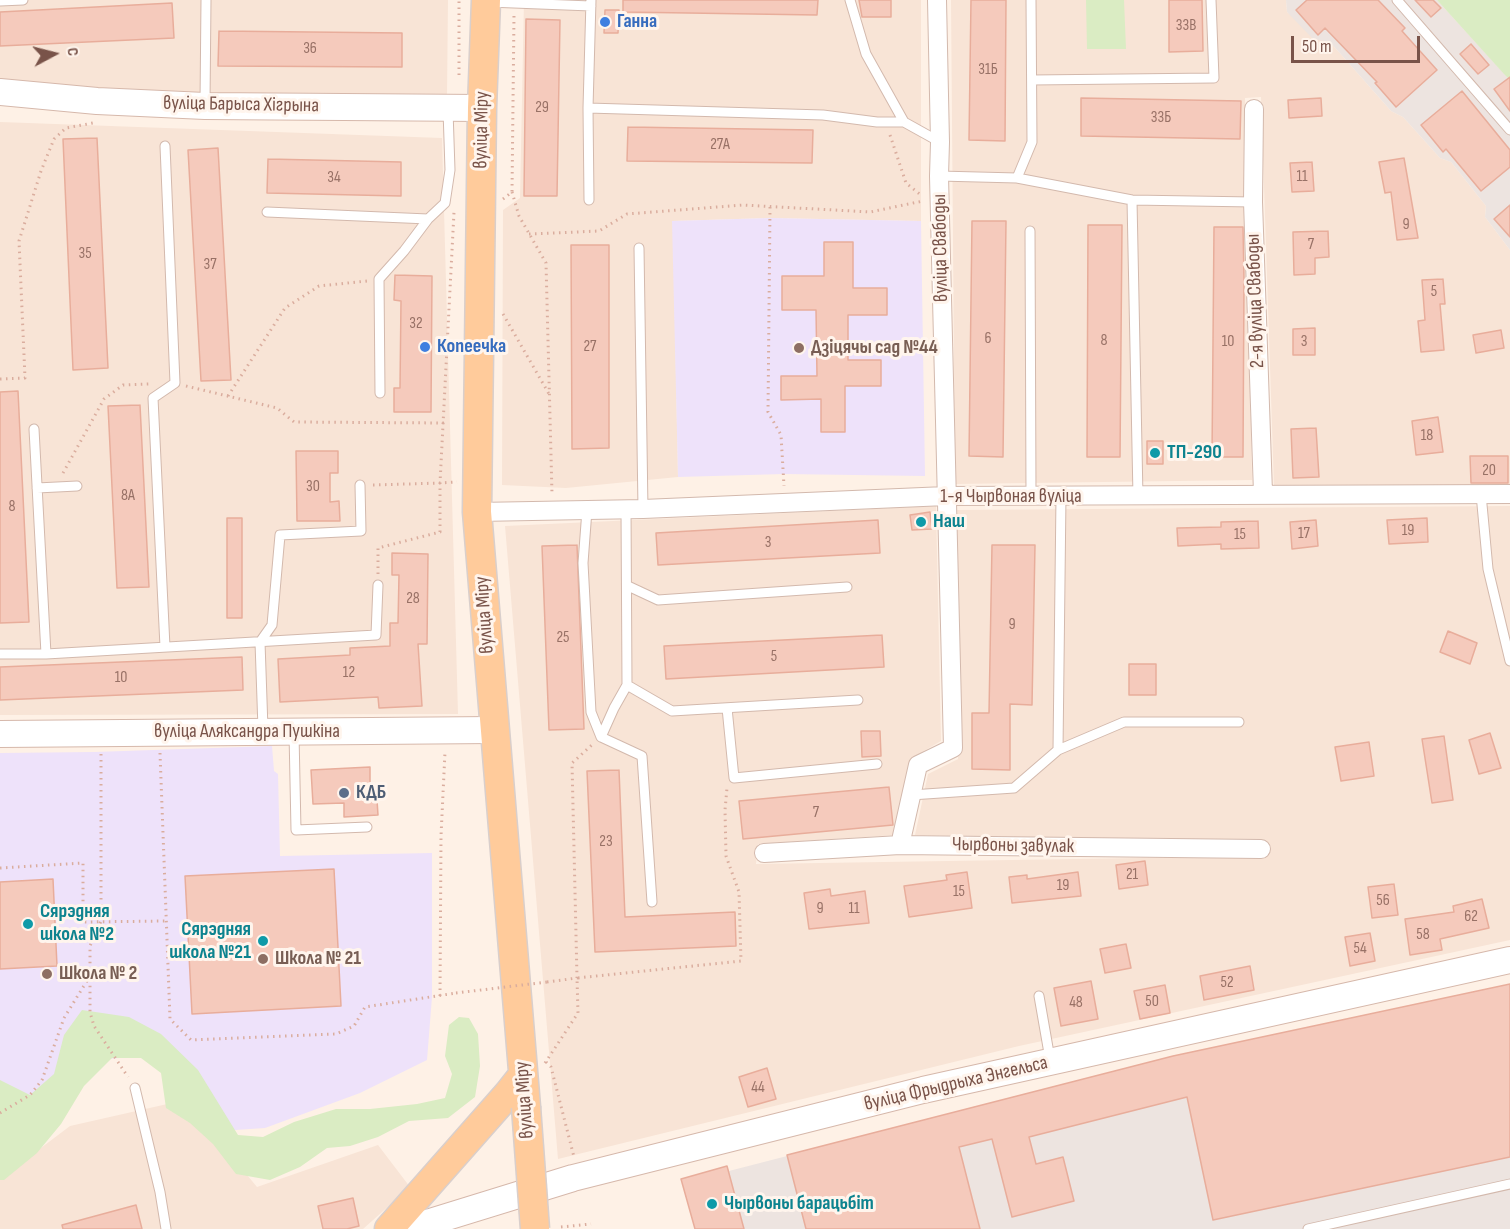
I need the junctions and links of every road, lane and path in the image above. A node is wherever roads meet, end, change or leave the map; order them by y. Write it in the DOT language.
graph roads {
  1 [pos="23,0"];
  2 [pos="206,0"];
  3 [pos="850,0"];
  4 [pos="937,0"];
  5 [pos="1031,0"];
  6 [pos="1211,0"];
  7 [pos="1397,0"];
  8 [pos="0,1"];
  9 [pos="477,1"];
  10 [pos="591,3"];
  11 [pos="459,75"];
  12 [pos="1032,80"];
  13 [pos="0,92"];
  14 [pos="205,106"];
  15 [pos="448,108"];
  16 [pos="482,108"];
  17 [pos="588,108"];
  18 [pos="1254,109"];
  19 [pos="885,121"];
  20 [pos="97,122"];
  21 [pos="904,122"];
  22 [pos="1510,130"];
  23 [pos="940,142"];
  24 [pos="165,146"];
  25 [pos="939,176"];
  26 [pos="1017,178"];
  27 [pos="512,192"];
  28 [pos="589,200"];
  29 [pos="1132,200"];
  30 [pos="455,202"];
  31 [pos="1252,202"];
  32 [pos="770,207"];
  33 [pos="267,212"];
  34 [pos="428,219"];
  35 [pos="1030,231"];
  36 [pos="529,234"];
  37 [pos="639,248"];
  38 [pos="379,279"];
  39 [pos="502,312"];
  40 [pos="0,380"];
  41 [pos="175,383"];
  42 [pos="380,393"];
  43 [pos="228,396"];
  44 [pos="549,396"];
  45 [pos="444,423"];
  46 [pos="34,429"];
  47 [pos="465,482"];
  48 [pos="440,483"];
  49 [pos="360,485"];
  50 [pos="77,486"];
  51 [pos="784,486"];
  52 [pos="37,488"];
  53 [pos="55,488"];
  54 [pos="1263,494"];
  55 [pos="1481,494"];
  56 [pos="1510,494"];
  57 [pos="552,496"];
  58 [pos="946,496"];
  59 [pos="1031,496"];
  60 [pos="1061,496"];
  61 [pos="1138,497"];
  62 [pos="634,509"];
  63 [pos="587,510"];
  64 [pos="477,512"];
  65 [pos="378,585"];
  66 [pos="628,586"];
  67 [pos="846,586"];
  68 [pos="260,642"];
  69 [pos="165,647"];
  70 [pos="0,654"];
  71 [pos="46,654"];
  72 [pos="1510,661"];
  73 [pos="627,685"];
  74 [pos="858,700"];
  75 [pos="727,708"];
  76 [pos="1239,722"];
  77 [pos="494,730"];
  78 [pos="264,731"];
  79 [pos="294,731"];
  80 [pos="0,734"];
  81 [pos="601,737"];
  82 [pos="101,748"];
  83 [pos="1058,750"];
  84 [pos="160,752"];
  85 [pos="443,764"];
  86 [pos="876,764"];
  87 [pos="735,778"];
  88 [pos="911,795"];
  89 [pos="367,827"];
  90 [pos="900,845"];
  91 [pos="1261,849"];
  92 [pos="764,853"];
  93 [pos="0,868"];
  94 [pos="652,902"];
  95 [pos="101,921"];
  96 [pos="166,921"];
  97 [pos="1510,960"];
  98 [pos="90,976"];
  99 [pos="577,978"];
  100 [pos="440,996"];
  101 [pos="1039,996"];
  102 [pos="551,1055"];
  103 [pos="1051,1061"];
  104 [pos="535,1068"];
  105 [pos="135,1088"];
  106 [pos="0,1113"];
  107 [pos="576,1163"];
  108 [pos="1510,1184"];
  109 [pos="591,1224"];
  110 [pos="548,1228"];
  111 [pos="166,1229"];
  112 [pos="389,1229"];
  113 [pos="408,1229"];
  114 [pos="1308,1229"];
  1 -- 8 [label="lane"];
  2 -- 14 [label="lane"];
  3 -- 21 [label="lane"];
  4 -- 23 [label="street, вуліца Свабоды"];
  5 -- 12 [label="lane"];
  6 -- 12 [label="lane"];
  7 -- 22 [label="lane"];
  9 -- 10 [label="lane"];
  9 -- 11 [label="path"];
  9 -- 16 [label="main road, вуліца Міру"];
  10 -- 17 [label="lane"];
  12 -- 26 [label="lane"];
  13 -- 14 [label="street, вуліца Барыса Хігрына"];
  14 -- 15 [label="street, вуліца Барыса Хігрына"];
  15 -- 16 [label="street, вуліца Барыса Хігрына"];
  15 -- 34 [label="lane"];
  16 -- 64 [label="main road, вуліца Міру"];
  17 -- 19 [label="lane"];
  17 -- 28 [label="lane"];
  18 -- 31 [label="street, 2-я вуліца Свабоды"];
  19 -- 21 [label="lane"];
  19 -- 32 [label="path"];
  20 -- 40 [label="path"];
  21 -- 23 [label="lane"];
  23 -- 25 [label="street, вуліца Свабоды"];
  24 -- 41 [label="lane"];
  25 -- 26 [label="lane"];
  25 -- 58 [label="street, вуліца Свабоды"];
  26 -- 29 [label="lane"];
  27 -- 36 [label="path"];
  29 -- 31 [label="lane"];
  29 -- 61 [label="lane"];
  30 -- 45 [label="path"];
  31 -- 54 [label="street, 2-я вуліца Свабоды"];
  32 -- 36 [label="path"];
  32 -- 51 [label="path"];
  33 -- 34 [label="lane"];
  34 -- 38 [label="lane"];
  35 -- 59 [label="lane"];
  36 -- 44 [label="path"];
  37 -- 62 [label="lane"];
  38 -- 42 [label="lane"];
  38 -- 43 [label="path"];
  39 -- 44 [label="path"];
  41 -- 43 [label="path"];
  41 -- 53 [label="path"];
  41 -- 69 [label="lane"];
  43 -- 45 [label="path"];
  44 -- 57 [label="path"];
  45 -- 48 [label="path"];
  46 -- 52 [label="lane"];
  47 -- 48 [label="path"];
  48 -- 49 [label="path"];
  48 -- 65 [label="path"];
  49 -- 68 [label="lane"];
  50 -- 53 [label="lane"];
  52 -- 53 [label="lane"];
  52 -- 71 [label="lane"];
  54 -- 55 [label="street, 1-я Чырвоная вуліца"];
  54 -- 61 [label="street, 1-я Чырвоная вуліца"];
  55 -- 56 [label="street, 1-я Чырвоная вуліца"];
  55 -- 72 [label="lane"];
  58 -- 59 [label="street, 1-я Чырвоная вуліца"];
  58 -- 62 [label="street, 1-я Чырвоная вуліца"];
  58 -- 88 [label="street, вуліца Свабоды"];
  59 -- 60 [label="street, 1-я Чырвоная вуліца"];
  60 -- 61 [label="street, 1-я Чырвоная вуліца"];
  60 -- 83 [label="lane"];
  62 -- 63 [label="street, 1-я Чырвоная вуліца"];
  62 -- 66 [label="lane"];
  63 -- 64 [label="street, 1-я Чырвоная вуліца"];
  63 -- 81 [label="lane"];
  64 -- 77 [label="main road, вуліца Міру"];
  65 -- 68 [label="lane"];
  66 -- 67 [label="lane"];
  66 -- 73 [label="lane"];
  68 -- 69 [label="lane"];
  68 -- 78 [label="lane"];
  69 -- 71 [label="lane"];
  70 -- 71 [label="lane"];
  73 -- 75 [label="lane"];
  73 -- 81 [label="lane"];
  74 -- 75 [label="lane"];
  75 -- 87 [label="lane"];
  76 -- 83 [label="lane"];
  77 -- 79 [label="street, вуліца Аляксандра Пушкіна"];
  77 -- 104 [label="main road, вуліца Міру"];
  78 -- 79 [label="street, вуліца Аляксандра Пушкіна"];
  78 -- 80 [label="street, вуліца Аляксандра Пушкіна"];
  79 -- 89 [label="lane"];
  81 -- 94 [label="lane"];
  81 -- 99 [label="path"];
  82 -- 95 [label="path"];
  83 -- 88 [label="lane"];
  84 -- 96 [label="path"];
  85 -- 100 [label="path"];
  86 -- 87 [label="lane"];
  87 -- 99 [label="path"];
  88 -- 90 [label="street"];
  90 -- 91 [label="street, Чырвоны завулак"];
  90 -- 92 [label="street, Чырвоны завулак"];
  93 -- 95 [label="path"];
  95 -- 96 [label="path"];
  95 -- 98 [label="path"];
  96 -- 100 [label="path"];
  97 -- 103 [label="street, вуліца Фрыдрыха Энгельса"];
  98 -- 105 [label="path"];
  98 -- 106 [label="path"];
  99 -- 100 [label="path, bridge"];
  99 -- 102 [label="path"];
  101 -- 103 [label="lane"];
  103 -- 113 [label="street, вуліца Фрыдрыха Энгельса"];
  104 -- 107 [label="path"];
  104 -- 110 [label="main road, вуліца Міру, bridge"];
  104 -- 112 [label="main road"];
  105 -- 111 [label="lane"];
  108 -- 114 [label="lane"];
  109 -- 110 [label="path"];
}
